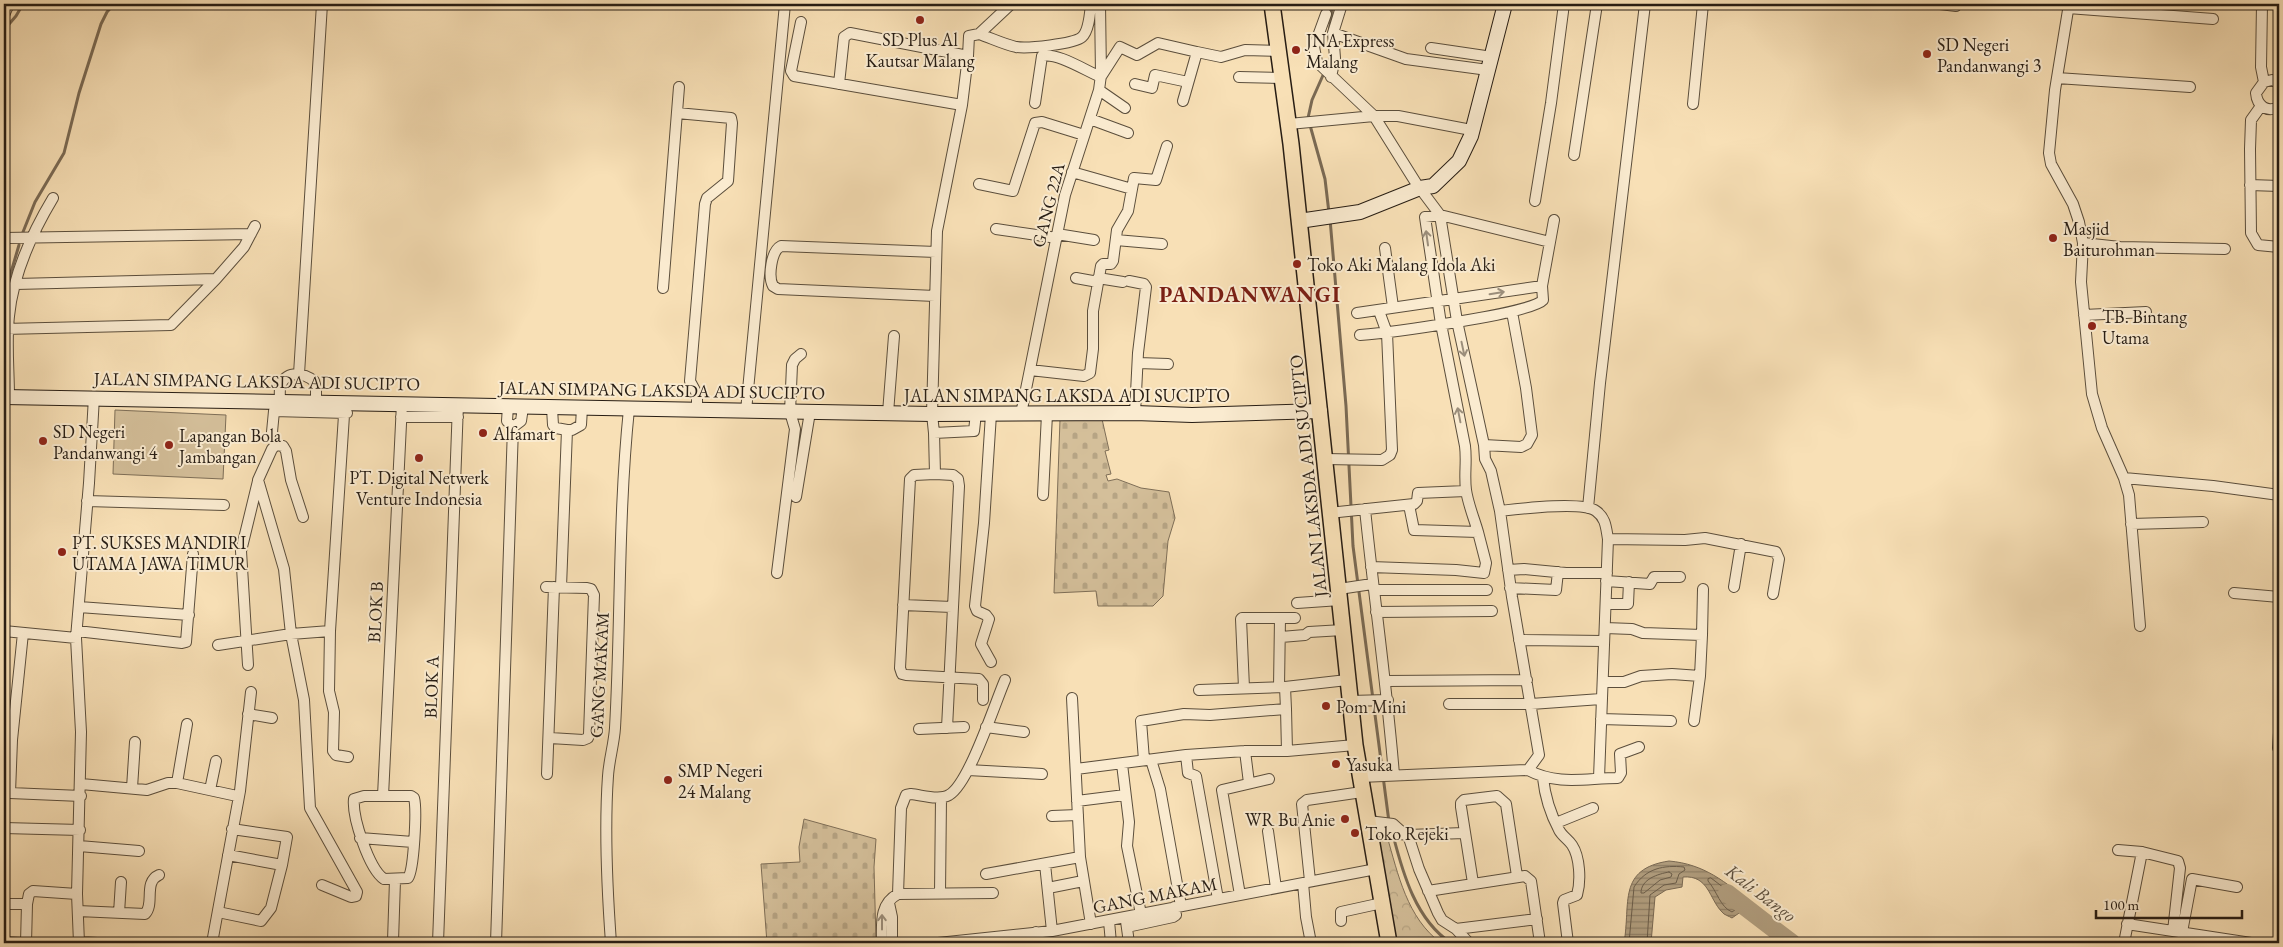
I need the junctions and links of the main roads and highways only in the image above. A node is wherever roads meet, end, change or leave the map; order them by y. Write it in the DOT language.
graph roads {
  1 [pos="1272,4"];
  2 [pos="1390,943"];
  1 -- 2 [label="main road, JALAN LAKSDA ADI SUCIPTO"];
}
